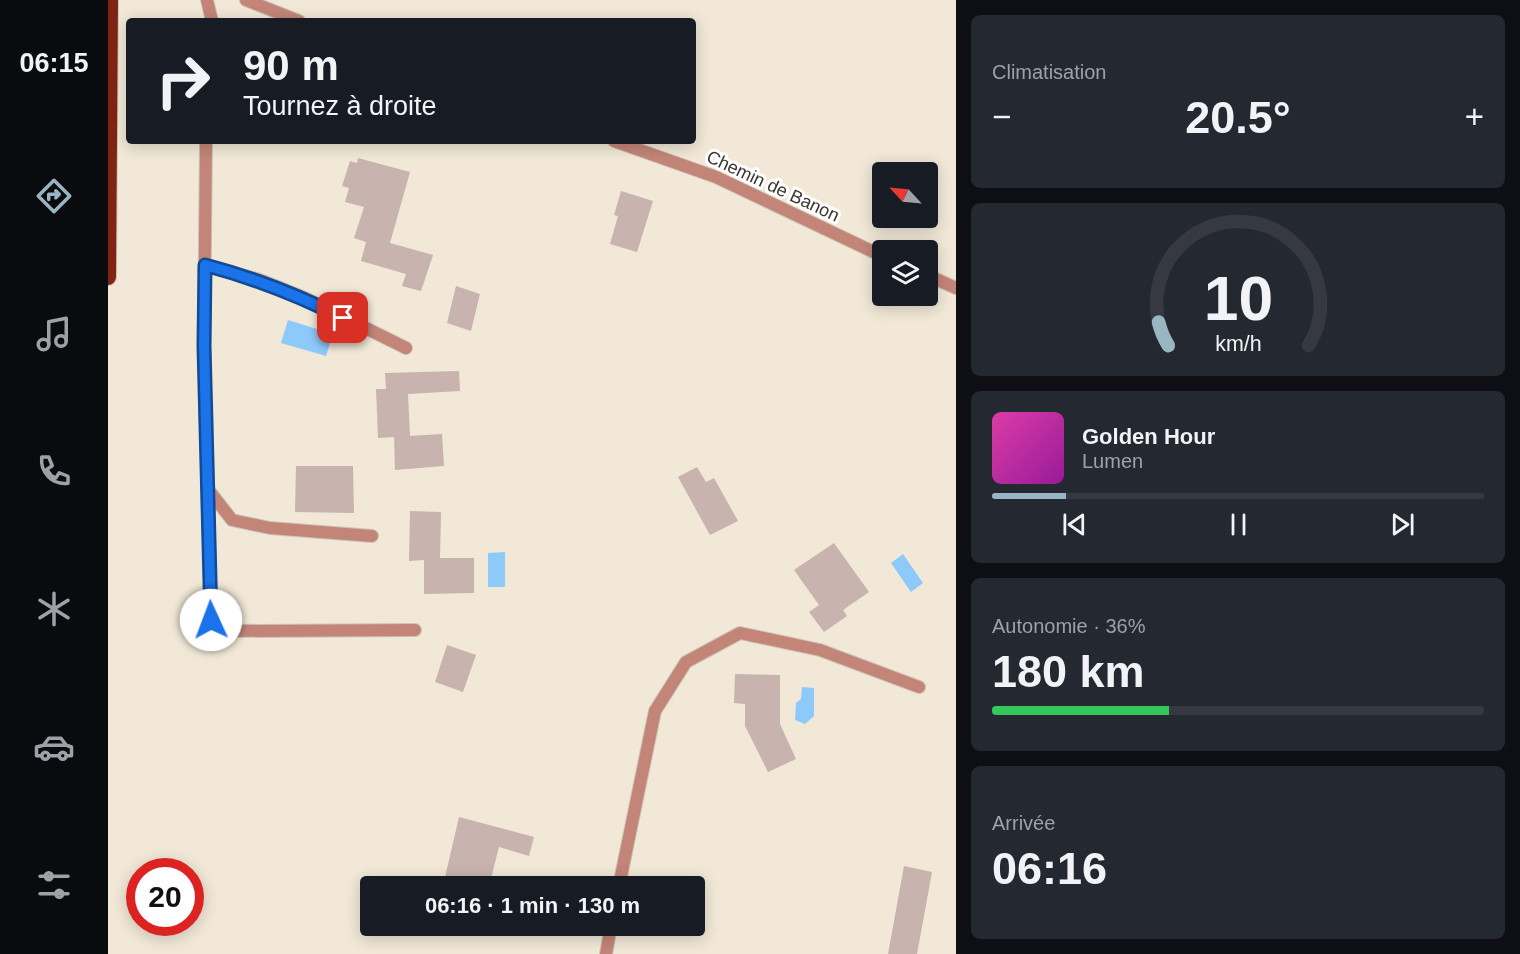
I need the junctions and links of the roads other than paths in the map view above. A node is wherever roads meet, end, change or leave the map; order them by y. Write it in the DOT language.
graph roads {
  1 [pos="110,0"];
  2 [pos="207,0"];
  3 [pos="246,0"];
  4 [pos="211,18"];
  5 [pos="291,18"];
  6 [pos="206,144"];
  7 [pos="622,144"];
  8 [pos="872,251"];
  9 [pos="205,265"];
  10 [pos="108,277"];
  11 [pos="938,281"];
  12 [pos="956,288"];
  13 [pos="406,348"];
  14 [pos="207,488"];
  15 [pos="372,536"];
  16 [pos="415,630"];
  17 [pos="919,687"];
  18 [pos="621,876"];
  19 [pos="609,936"];
  20 [pos="606,954"];
  1 -- 10 [label="highway"];
  2 -- 4 [label="street"];
  3 -- 5 [label="street"];
  6 -- 9 [label="street"];
  7 -- 8 [label="street, Chemin de Banon"];
  9 -- 13 [label="street"];
  9 -- 14 [label="street"];
  11 -- 12 [label="street"];
  14 -- 15 [label="street"];
  14 -- 16 [label="street"];
  17 -- 18 [label="street"];
  19 -- 20 [label="street"];
}
